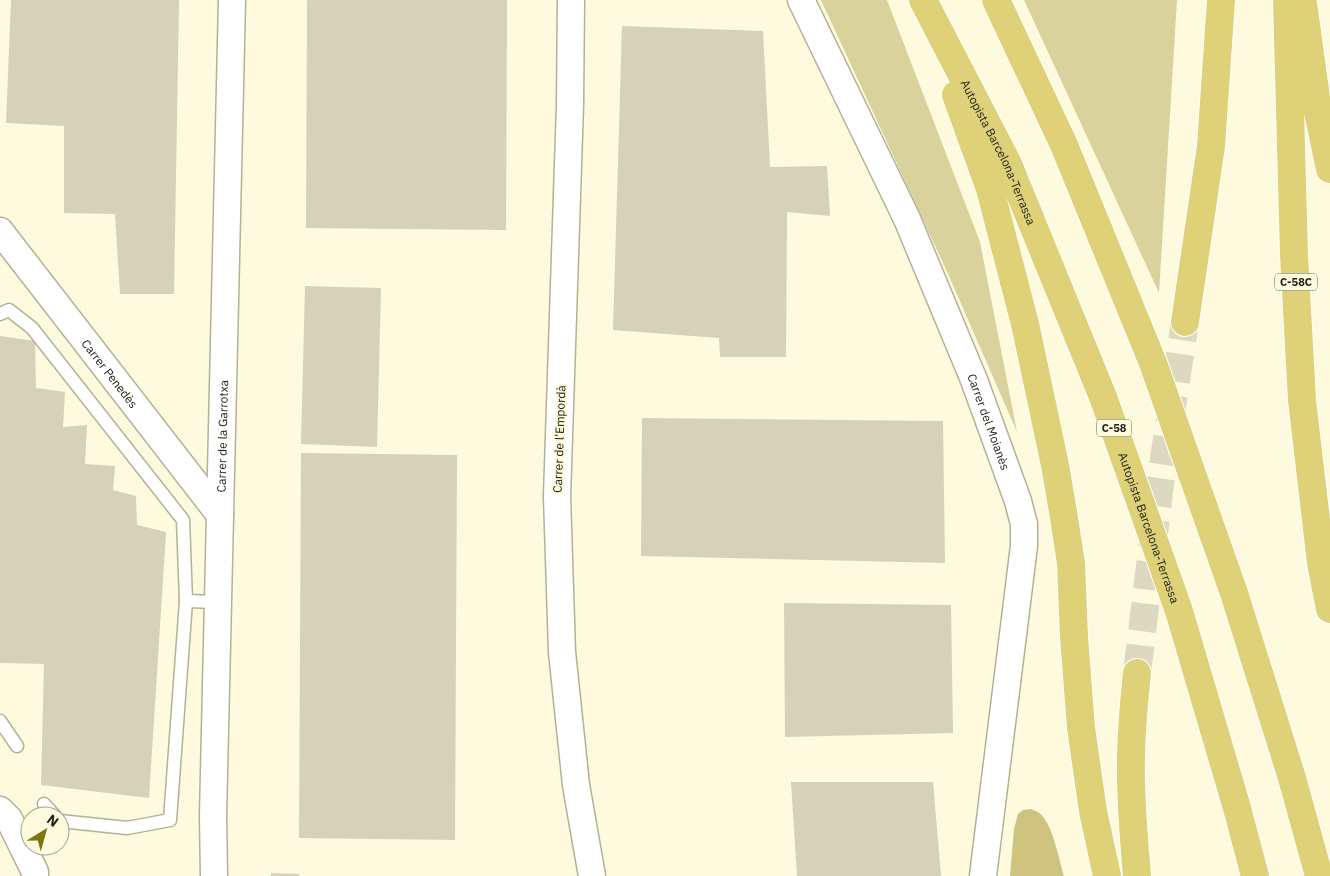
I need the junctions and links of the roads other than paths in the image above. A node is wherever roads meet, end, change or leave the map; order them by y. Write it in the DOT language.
graph roads {
  1 [pos="232,0"];
  2 [pos="571,0"];
  3 [pos="802,0"];
  4 [pos="922,0"];
  5 [pos="996,0"];
  6 [pos="1221,0"];
  7 [pos="1287,0"];
  8 [pos="1302,0"];
  9 [pos="1330,169"];
  10 [pos="0,231"];
  11 [pos="0,314"];
  12 [pos="1185,322"];
  13 [pos="220,516"];
  14 [pos="186,601"];
  15 [pos="218,602"];
  16 [pos="1330,609"];
  17 [pos="1137,672"];
  18 [pos="0,721"];
  19 [pos="17,746"];
  20 [pos="0,810"];
  21 [pos="70,822"];
  22 [pos="212,874"];
  23 [pos="36,876"];
  24 [pos="592,876"];
  25 [pos="984,876"];
  26 [pos="1107,876"];
  27 [pos="1137,876"];
  28 [pos="1255,876"];
  29 [pos="1320,876"];
  1 -- 13 [label="street, Carrer de la Garrotxa"];
  2 -- 24 [label="street, Carrer de l'Empordà"];
  3 -- 25 [label="street, Carrer del Moianès"];
  4 -- 26 [label="highway"];
  4 -- 28 [label="highway, Autopista Barcelona-Terrassa / C-58"];
  5 -- 29 [label="highway"];
  6 -- 12 [label="highway"];
  7 -- 16 [label="highway, C-58C"];
  8 -- 9 [label="highway"];
  10 -- 13 [label="street, Carrer Penedès"];
  11 -- 14 [label="lane"];
  13 -- 15 [label="street, Carrer de la Garrotxa"];
  14 -- 15 [label="lane"];
  14 -- 21 [label="lane"];
  15 -- 22 [label="street, Carrer de la Garrotxa"];
  17 -- 27 [label="highway"];
  18 -- 19 [label="lane"];
  20 -- 23 [label="street"];
}
